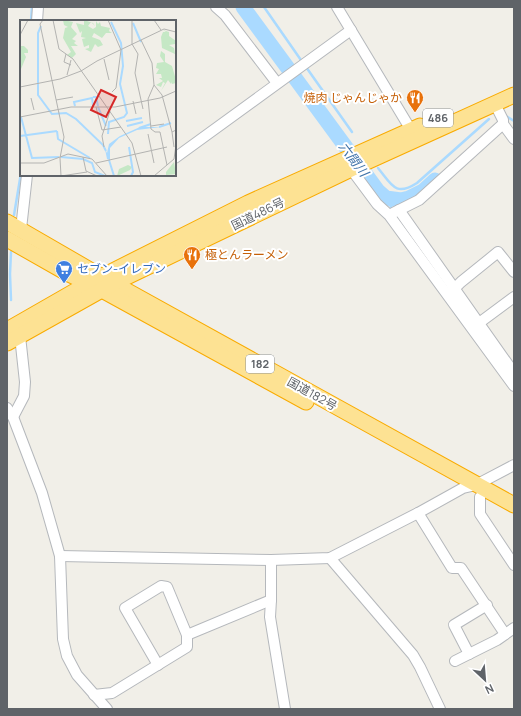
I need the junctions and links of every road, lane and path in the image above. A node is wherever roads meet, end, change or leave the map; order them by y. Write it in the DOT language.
graph roads {
  1 [pos="38,7"];
  2 [pos="216,7"];
  3 [pos="337,7"];
  4 [pos="37,20"];
  5 [pos="350,30"];
  6 [pos="277,83"];
  7 [pos="514,84"];
  8 [pos="514,95"];
  9 [pos="495,104"];
  10 [pos="503,124"];
  11 [pos="414,134"];
  12 [pos="514,139"];
  13 [pos="176,157"];
  14 [pos="350,165"];
  15 [pos="27,176"];
  16 [pos="394,212"];
  17 [pos="7,222"];
  18 [pos="21,229"];
  19 [pos="7,239"];
  20 [pos="514,272"];
  21 [pos="102,283"];
  22 [pos="451,292"];
  23 [pos="514,297"];
  24 [pos="476,326"];
  25 [pos="14,333"];
  26 [pos="7,344"];
  27 [pos="497,355"];
  28 [pos="514,372"];
  29 [pos="514,386"];
  30 [pos="10,412"];
  31 [pos="514,465"];
  32 [pos="473,490"];
  33 [pos="514,505"];
  34 [pos="418,513"];
  35 [pos="514,515"];
  36 [pos="60,556"];
  37 [pos="330,558"];
  38 [pos="271,560"];
  39 [pos="514,565"];
  40 [pos="272,600"];
  41 [pos="487,605"];
  42 [pos="510,631"];
  43 [pos="187,635"];
  44 [pos="469,654"];
  45 [pos="455,661"];
  46 [pos="158,665"];
  47 [pos="94,695"];
  48 [pos="107,709"];
  49 [pos="285,709"];
  50 [pos="440,709"];
  1 -- 4 [label="street"];
  2 -- 6 [label="street"];
  3 -- 5 [label="street"];
  5 -- 6 [label="street"];
  5 -- 11 [label="street"];
  6 -- 13 [label="street"];
  7 -- 11 [label="highway, 国道486号 / 486"];
  8 -- 9 [label="highway, 国道486号 / 486"];
  9 -- 10 [label="street"];
  9 -- 11 [label="highway, 国道486号 / 486"];
  10 -- 12 [label="street"];
  10 -- 16 [label="street"];
  11 -- 14 [label="highway, 国道486号 / 486"];
  14 -- 16 [label="street"];
  14 -- 21 [label="highway, 国道486号 / 486"];
  15 -- 18 [label="street"];
  16 -- 22 [label="street"];
  17 -- 18 [label="highway, 国道182号 / 182"];
  18 -- 21 [label="highway, 国道182号 / 182"];
  19 -- 21 [label="highway, 国道182号 / 182"];
  20 -- 22 [label="street"];
  21 -- 25 [label="highway, 国道486号 / 486"];
  21 -- 32 [label="highway, 国道182号 / 182"];
  22 -- 24 [label="street"];
  23 -- 24 [label="street"];
  24 -- 27 [label="street"];
  25 -- 26 [label="highway, 国道486号 / 486"];
  25 -- 30 [label="street"];
  27 -- 28 [label="street"];
  27 -- 29 [label="street"];
  30 -- 36 [label="street"];
  31 -- 32 [label="street"];
  32 -- 33 [label="highway, 国道182号 / 182"];
  32 -- 34 [label="street"];
  32 -- 35 [label="highway, 国道182号 / 182"];
  32 -- 39 [label="street"];
  34 -- 37 [label="street"];
  34 -- 41 [label="street"];
  36 -- 38 [label="street"];
  36 -- 47 [label="street"];
  37 -- 38 [label="street"];
  37 -- 50 [label="street"];
  38 -- 40 [label="street"];
  40 -- 43 [label="street"];
  40 -- 49 [label="street"];
  41 -- 42 [label="street"];
  41 -- 44 [label="street"];
  42 -- 44 [label="street"];
  43 -- 46 [label="street"];
  43 -- 46 [label="street"];
  44 -- 45 [label="street"];
  46 -- 47 [label="street"];
  47 -- 48 [label="street"];
}
